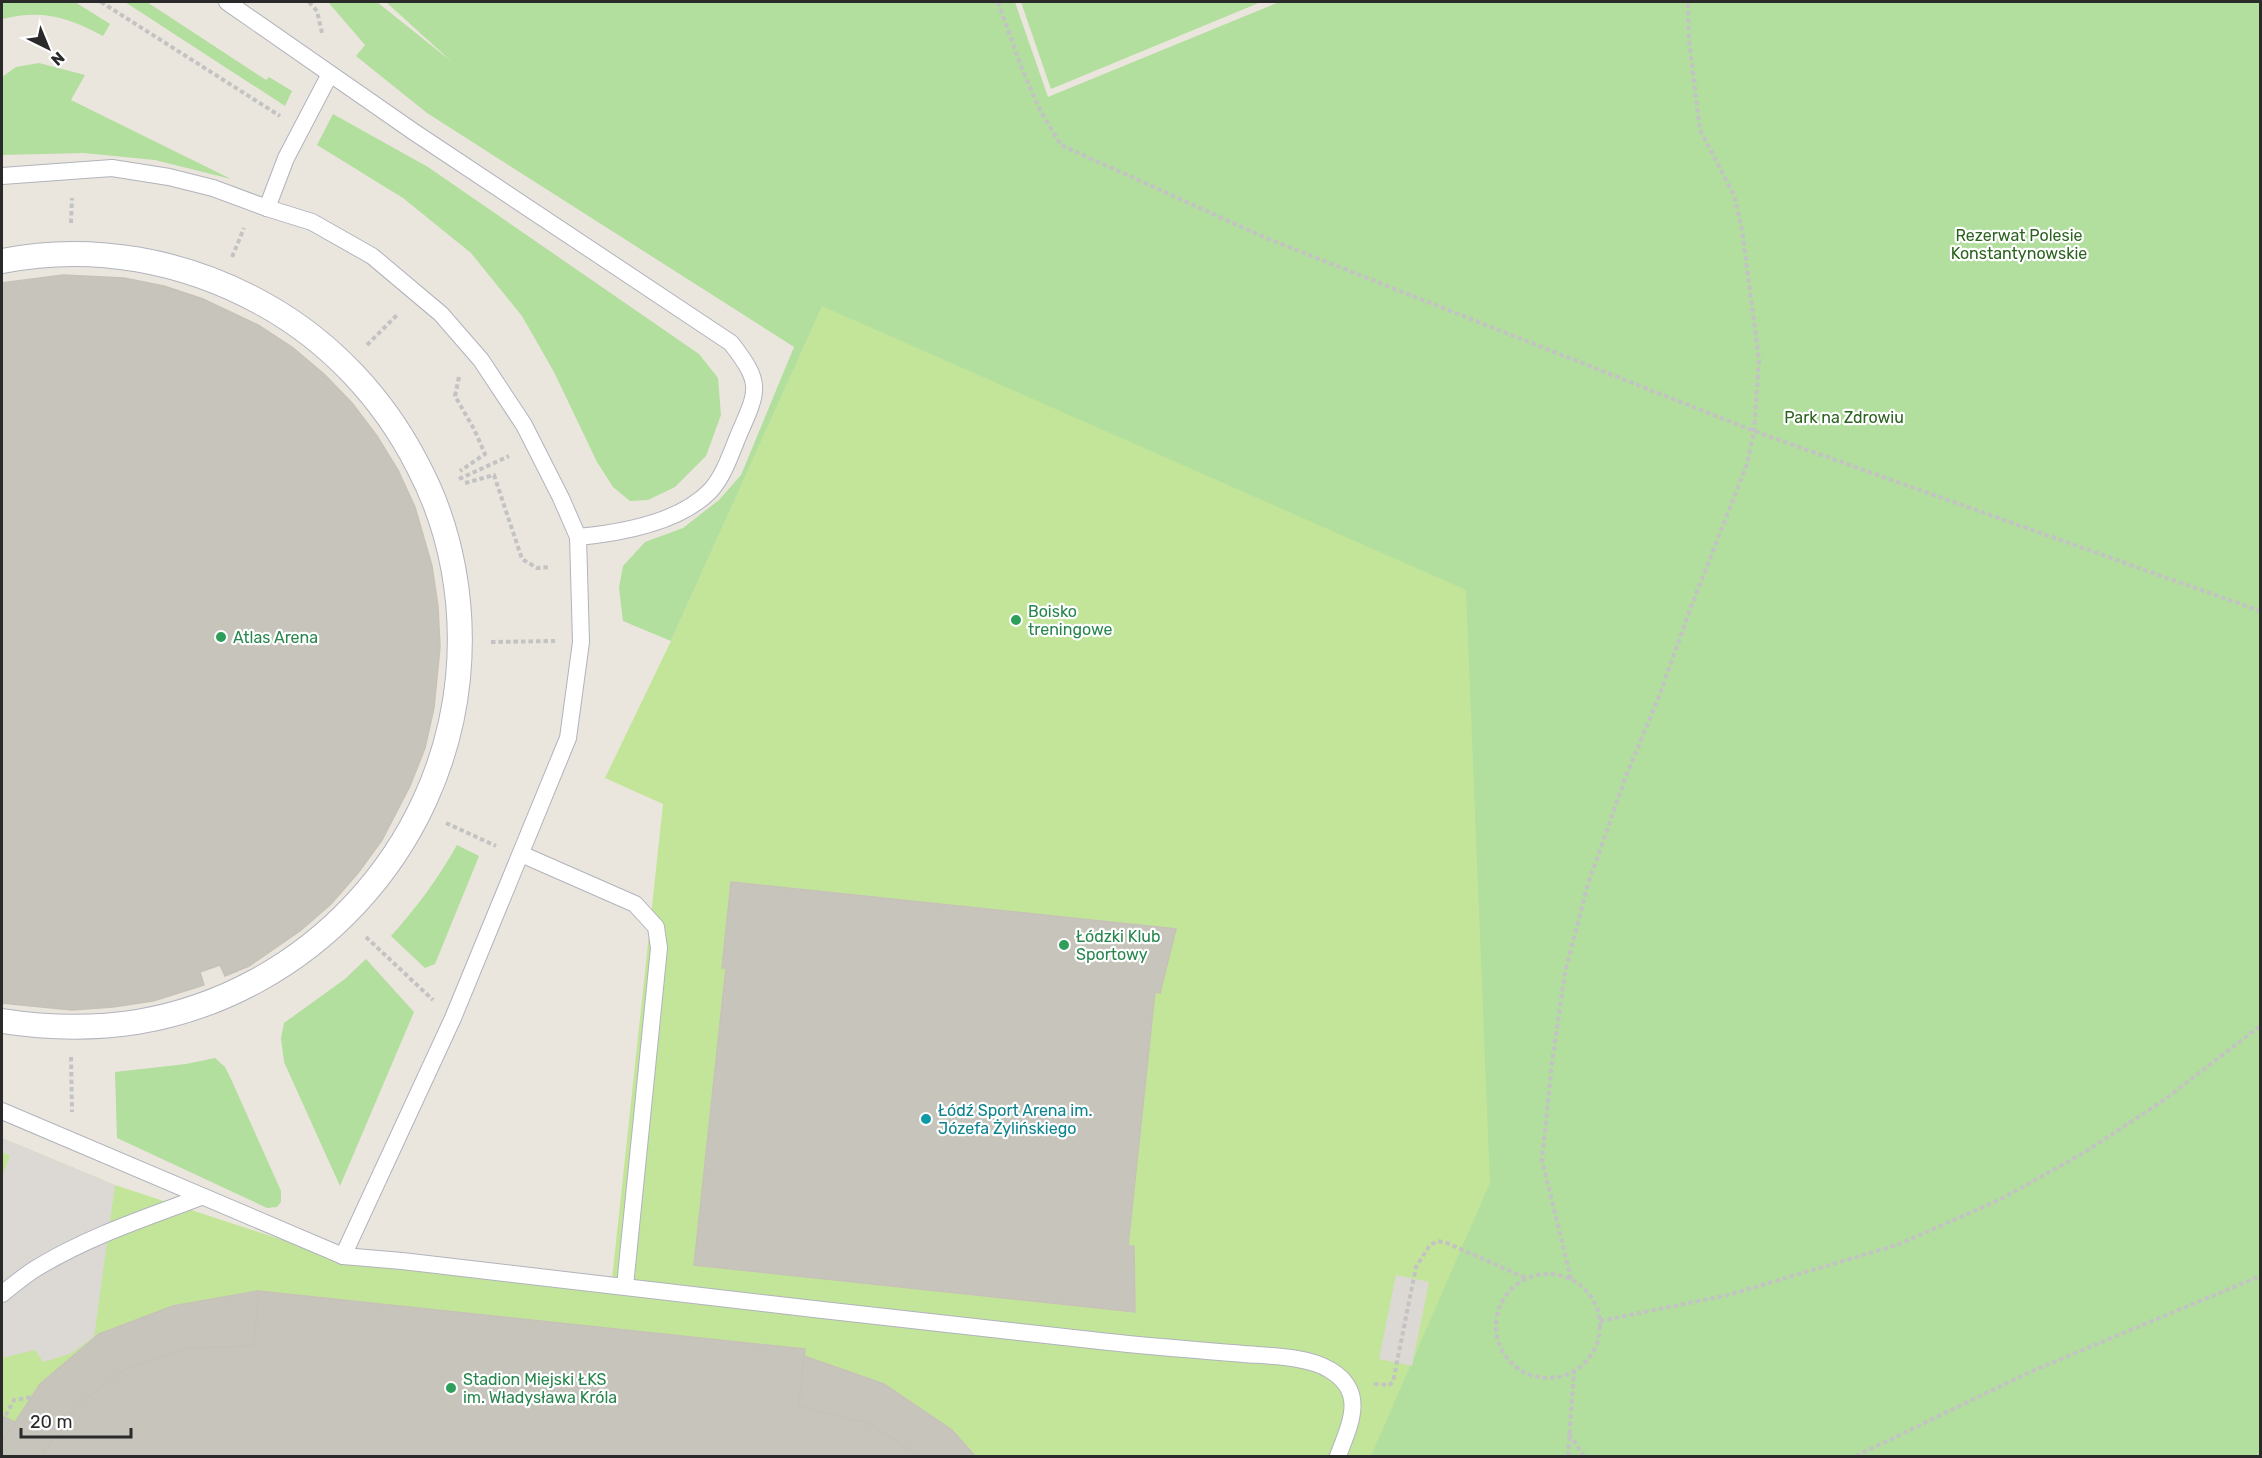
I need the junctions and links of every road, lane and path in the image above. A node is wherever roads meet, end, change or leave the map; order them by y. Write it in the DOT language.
graph roads {
  1 [pos="101,2"];
  2 [pos="998,2"];
  3 [pos="1688,2"];
  4 [pos="227,3"];
  5 [pos="330,74"];
  6 [pos="301,129"];
  7 [pos="2,176"];
  8 [pos="267,208"];
  9 [pos="245,224"];
  10 [pos="237,246"];
  11 [pos="2,261"];
  12 [pos="395,317"];
  13 [pos="375,336"];
  14 [pos="455,396"];
  15 [pos="1754,431"];
  16 [pos="492,464"];
  17 [pos="460,471"];
  18 [pos="468,475"];
  19 [pos="465,483"];
  20 [pos="578,537"];
  21 [pos="579,566"];
  22 [pos="2260,611"];
  23 [pos="504,641"];
  24 [pos="522,641"];
  25 [pos="460,830"];
  26 [pos="485,842"];
  27 [pos="521,854"];
  28 [pos="375,946"];
  29 [pos="453,1018"];
  30 [pos="2,1021"];
  31 [pos="2260,1026"];
  32 [pos="70,1056"];
  33 [pos="73,1098"];
  34 [pos="2,1111"];
  35 [pos="201,1197"];
  36 [pos="343,1256"];
  37 [pos="2260,1276"];
  38 [pos="1527,1278"];
  39 [pos="1571,1279"];
  40 [pos="625,1286"];
  41 [pos="2,1293"];
  42 [pos="1600,1321"];
  43 [pos="1574,1371"];
  44 [pos="1346,1382"];
  45 [pos="32,1396"];
  46 [pos="3,1420"];
  47 [pos="1569,1434"];
  48 [pos="1338,1456"];
  49 [pos="1568,1456"];
  50 [pos="1584,1456"];
  51 [pos="1856,1456"];
  1 -- 6 [label="path"];
  2 -- 15 [label="path"];
  3 -- 15 [label="path"];
  4 -- 5 [label="lane"];
  5 -- 6 [label="lane"];
  5 -- 20 [label="lane"];
  6 -- 8 [label="lane"];
  7 -- 8 [label="lane"];
  8 -- 20 [label="lane"];
  9 -- 10 [label="path"];
  11 -- 30 [label="street"];
  12 -- 13 [label="path"];
  14 -- 17 [label="path"];
  15 -- 22 [label="path"];
  15 -- 39 [label="path"];
  16 -- 18 [label="path"];
  19 -- 21 [label="path"];
  20 -- 21 [label="lane"];
  21 -- 27 [label="lane"];
  23 -- 24 [label="path"];
  25 -- 26 [label="path"];
  27 -- 29 [label="lane"];
  27 -- 40 [label="lane"];
  28 -- 29 [label="path"];
  29 -- 36 [label="lane"];
  31 -- 42 [label="path"];
  32 -- 33 [label="path"];
  34 -- 35 [label="lane"];
  35 -- 36 [label="lane"];
  35 -- 41 [label="lane"];
  36 -- 40 [label="lane"];
  37 -- 51 [label="path"];
  38 -- 39 [label="path"];
  38 -- 43 [label="path"];
  38 -- 44 [label="path"];
  39 -- 42 [label="path"];
  40 -- 44 [label="lane"];
  42 -- 43 [label="path"];
  43 -- 47 [label="path"];
  44 -- 48 [label="lane"];
  45 -- 46 [label="path"];
  47 -- 49 [label="path"];
  47 -- 50 [label="path"];
}
